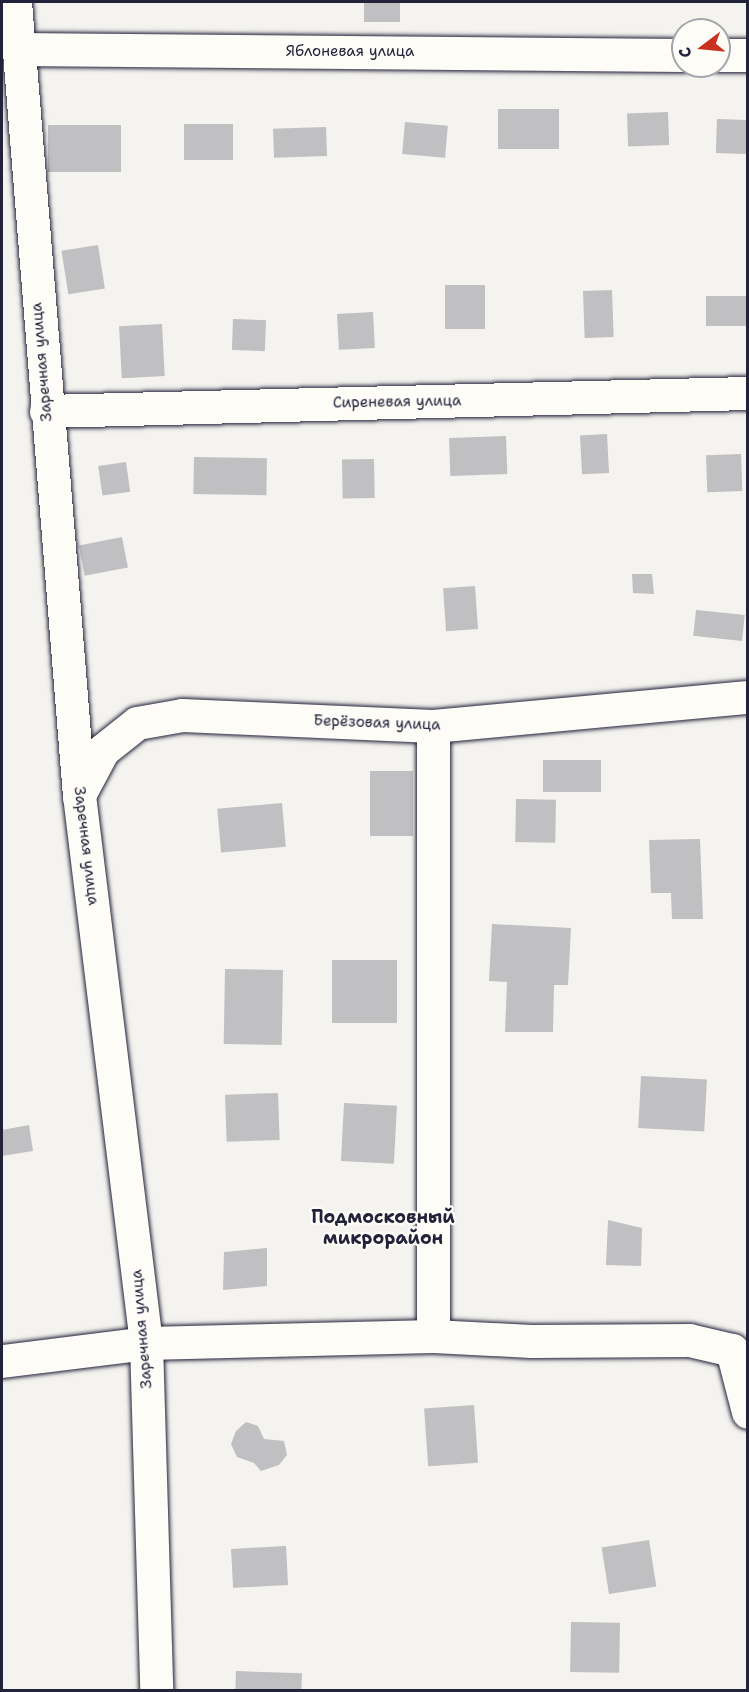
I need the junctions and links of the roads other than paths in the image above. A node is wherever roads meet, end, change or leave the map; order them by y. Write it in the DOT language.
graph roads {
  1 [pos="15,2"];
  2 [pos="17,49"];
  3 [pos="671,55"];
  4 [pos="731,55"];
  5 [pos="747,55"];
  6 [pos="747,393"];
  7 [pos="46,411"];
  8 [pos="747,697"];
  9 [pos="433,726"];
  10 [pos="79,795"];
  11 [pos="433,1336"];
  12 [pos="146,1343"];
  13 [pos="2,1361"];
  14 [pos="747,1412"];
  15 [pos="156,1690"];
  1 -- 2 [label="street, Заречная улица"];
  2 -- 3 [label="street, Яблоневая улица"];
  2 -- 7 [label="street, Заречная улица"];
  4 -- 5 [label="street"];
  6 -- 7 [label="street, Сиреневая улица"];
  7 -- 10 [label="street, Заречная улица"];
  8 -- 9 [label="street, Берёзовая улица"];
  9 -- 10 [label="street, Берёзовая улица"];
  9 -- 11 [label="street"];
  10 -- 12 [label="street, Заречная улица"];
  11 -- 12 [label="street"];
  11 -- 14 [label="street"];
  12 -- 13 [label="street"];
  12 -- 15 [label="street, Заречная улица"];
}
